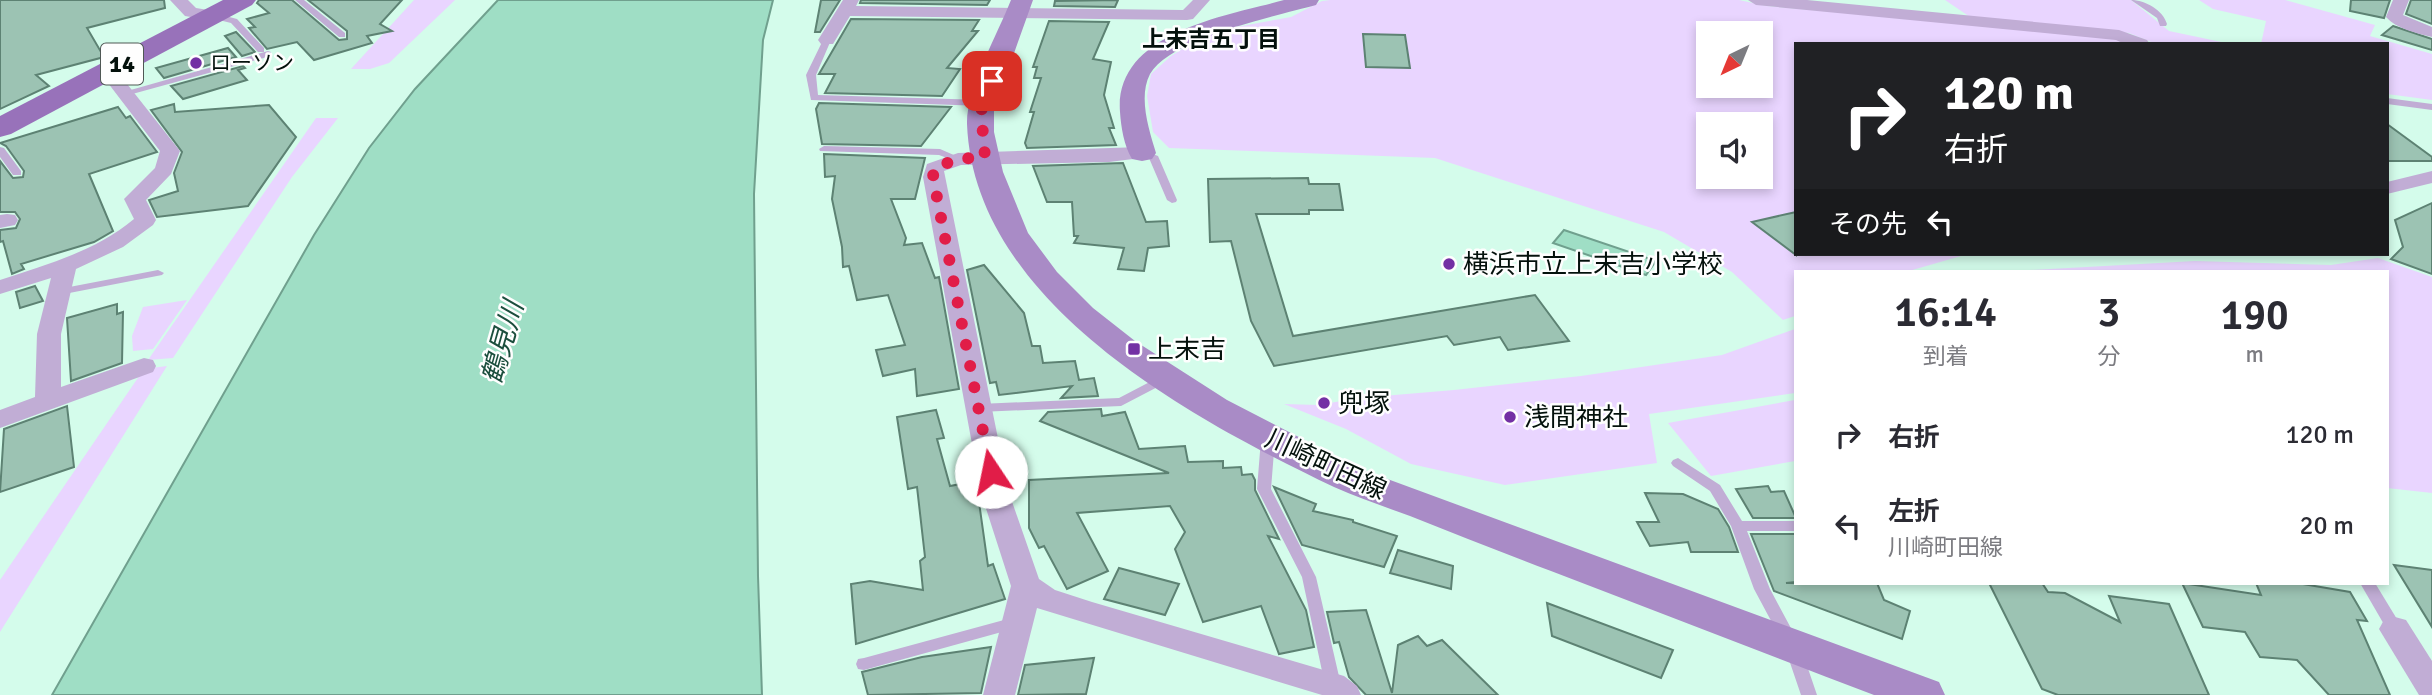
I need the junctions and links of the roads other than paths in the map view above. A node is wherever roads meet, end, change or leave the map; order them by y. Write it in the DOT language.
graph roads {
  1 [pos="178,0"];
  2 [pos="243,0"];
  3 [pos="299,0"];
  4 [pos="1202,0"];
  5 [pos="1308,0"];
  6 [pos="1756,0"];
  7 [pos="2136,0"];
  8 [pos="2401,0"];
  9 [pos="848,6"];
  10 [pos="1860,6"];
  11 [pos="1019,7"];
  12 [pos="214,16"];
  13 [pos="2163,24"];
  14 [pos="2432,32"];
  15 [pos="342,35"];
  16 [pos="827,40"];
  17 [pos="2136,42"];
  18 [pos="98,76"];
  19 [pos="125,93"];
  20 [pos="2389,100"];
  21 [pos="984,103"];
  22 [pos="2432,107"];
  23 [pos="0,128"];
  24 [pos="824,149"];
  25 [pos="0,150"];
  26 [pos="1142,153"];
  27 [pos="972,158"];
  28 [pos="17,173"];
  29 [pos="2432,177"];
  30 [pos="2389,188"];
  31 [pos="1172,200"];
  32 [pos="65,266"];
  33 [pos="158,273"];
  34 [pos="0,287"];
  35 [pos="59,292"];
  36 [pos="144,366"];
  37 [pos="1166,378"];
  38 [pos="48,400"];
  39 [pos="979,408"];
  40 [pos="0,419"];
  41 [pos="1268,439"];
  42 [pos="1678,463"];
  43 [pos="1738,526"];
  44 [pos="1794,526"];
  45 [pos="2368,585"];
  46 [pos="1026,586"];
  47 [pos="1019,622"];
  48 [pos="2395,629"];
  49 [pos="1792,645"];
  50 [pos="864,664"];
  51 [pos="2432,688"];
  52 [pos="1339,690"];
  53 [pos="999,695"];
  54 [pos="1809,695"];
  55 [pos="1923,695"];
  1 -- 12 [label="street"];
  2 -- 12 [label="main road, 14"];
  3 -- 15 [label="lane"];
  4 -- 11 [label="street"];
  5 -- 26 [label="main road"];
  6 -- 10 [label="street"];
  7 -- 13 [label="lane"];
  8 -- 14 [label="street"];
  9 -- 11 [label="street"];
  9 -- 16 [label="street"];
  10 -- 17 [label="street"];
  11 -- 21 [label="main road, 川崎町田線"];
  12 -- 18 [label="main road, 14"];
  12 -- 19 [label="lane"];
  16 -- 21 [label="lane"];
  18 -- 19 [label="street"];
  18 -- 23 [label="main road, 14"];
  19 -- 32 [label="street"];
  20 -- 22 [label="lane"];
  21 -- 27 [label="main road, 川崎町田線"];
  24 -- 27 [label="lane"];
  25 -- 28 [label="lane"];
  26 -- 27 [label="street"];
  26 -- 31 [label="lane"];
  27 -- 37 [label="main road, 川崎町田線"];
  27 -- 39 [label="street"];
  29 -- 30 [label="street"];
  32 -- 34 [label="street"];
  32 -- 35 [label="street"];
  33 -- 35 [label="lane"];
  35 -- 38 [label="street"];
  36 -- 38 [label="street"];
  37 -- 39 [label="lane"];
  37 -- 41 [label="main road, 川崎町田線"];
  38 -- 40 [label="street"];
  39 -- 46 [label="street"];
  41 -- 49 [label="main road, 川崎町田線"];
  41 -- 52 [label="lane"];
  42 -- 43 [label="lane"];
  43 -- 44 [label="lane"];
  43 -- 49 [label="lane"];
  45 -- 48 [label="lane"];
  46 -- 47 [label="street"];
  46 -- 52 [label="street"];
  47 -- 50 [label="lane"];
  47 -- 53 [label="street"];
  48 -- 51 [label="street"];
  49 -- 54 [label="lane"];
  49 -- 55 [label="main road, 川崎町田線"];
}
